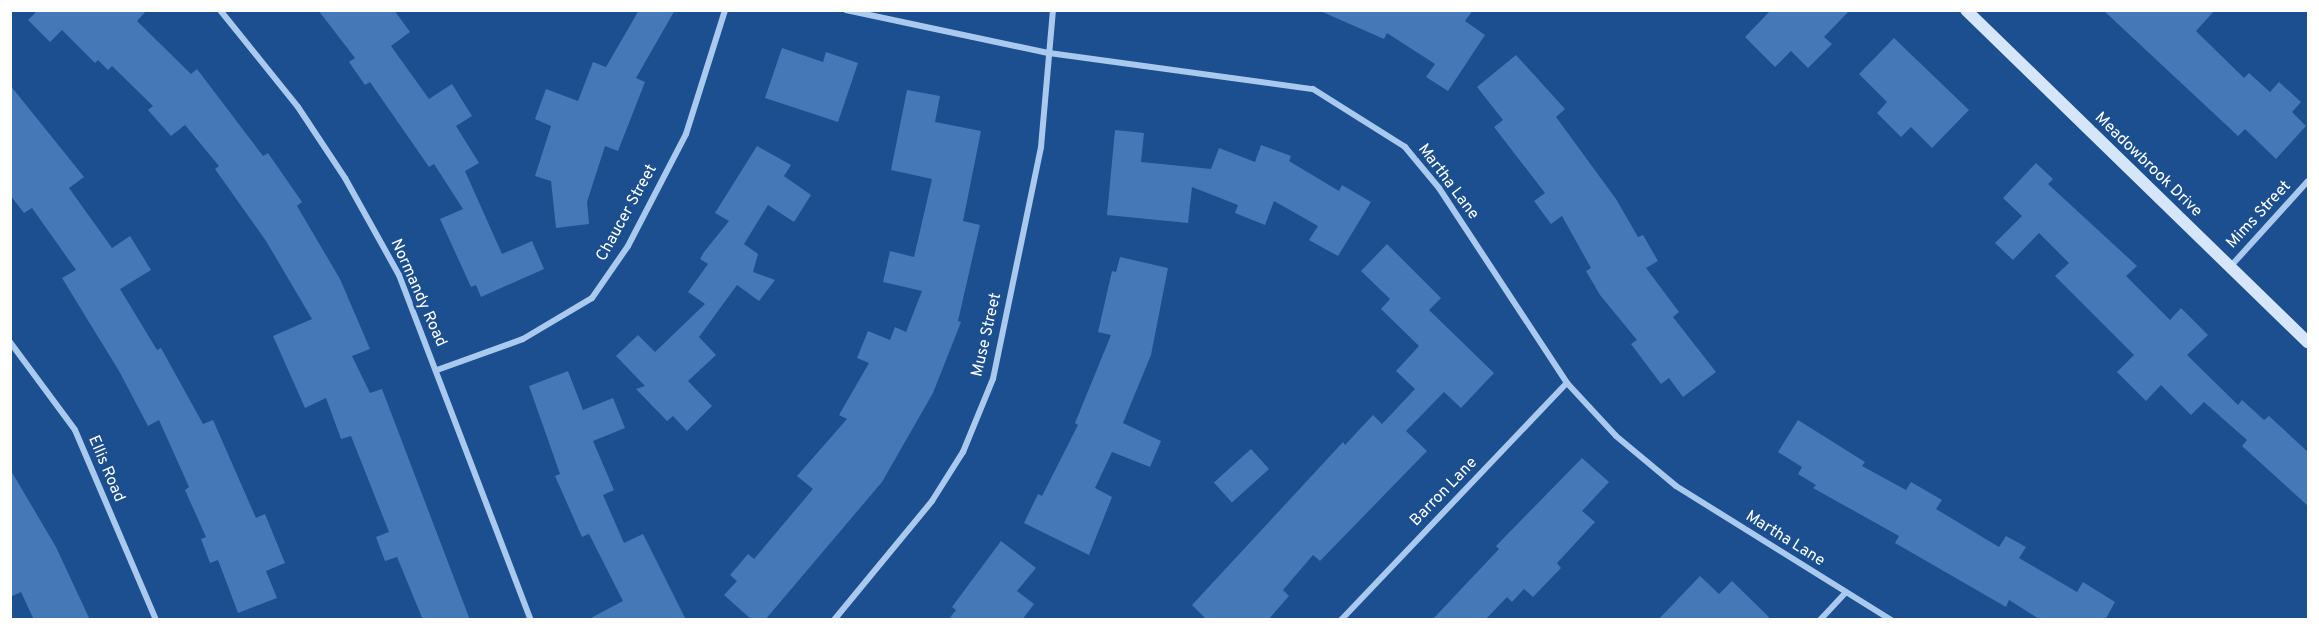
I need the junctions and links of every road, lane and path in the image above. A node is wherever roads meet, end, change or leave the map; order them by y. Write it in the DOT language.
graph roads {
  1 [pos="220,10"];
  2 [pos="725,10"];
  3 [pos="846,10"];
  4 [pos="1053,10"];
  5 [pos="1966,10"];
  6 [pos="1049,53"];
  7 [pos="2308,181"];
  8 [pos="2229,267"];
  9 [pos="10,342"];
  10 [pos="2308,343"];
  11 [pos="437,370"];
  12 [pos="1567,383"];
  13 [pos="1845,593"];
  14 [pos="156,620"];
  15 [pos="531,620"];
  16 [pos="834,620"];
  17 [pos="1341,620"];
  18 [pos="1820,620"];
  19 [pos="1891,620"];
  1 -- 11 [label="street, Normandy Road"];
  2 -- 11 [label="street, Chaucer Street"];
  3 -- 6 [label="street, Martha Lane"];
  4 -- 6 [label="street, Muse Street"];
  5 -- 8 [label="main road, Meadowbrook Drive"];
  6 -- 12 [label="street, Martha Lane"];
  6 -- 16 [label="street, Muse Street"];
  7 -- 8 [label="street, Mims Street"];
  8 -- 10 [label="main road, Meadowbrook Drive"];
  9 -- 14 [label="street, Ellis Road"];
  11 -- 15 [label="street, Normandy Road"];
  12 -- 13 [label="street, Martha Lane"];
  12 -- 17 [label="street, Barron Lane"];
  13 -- 18 [label="street"];
  13 -- 19 [label="street, Martha Lane"];
}
